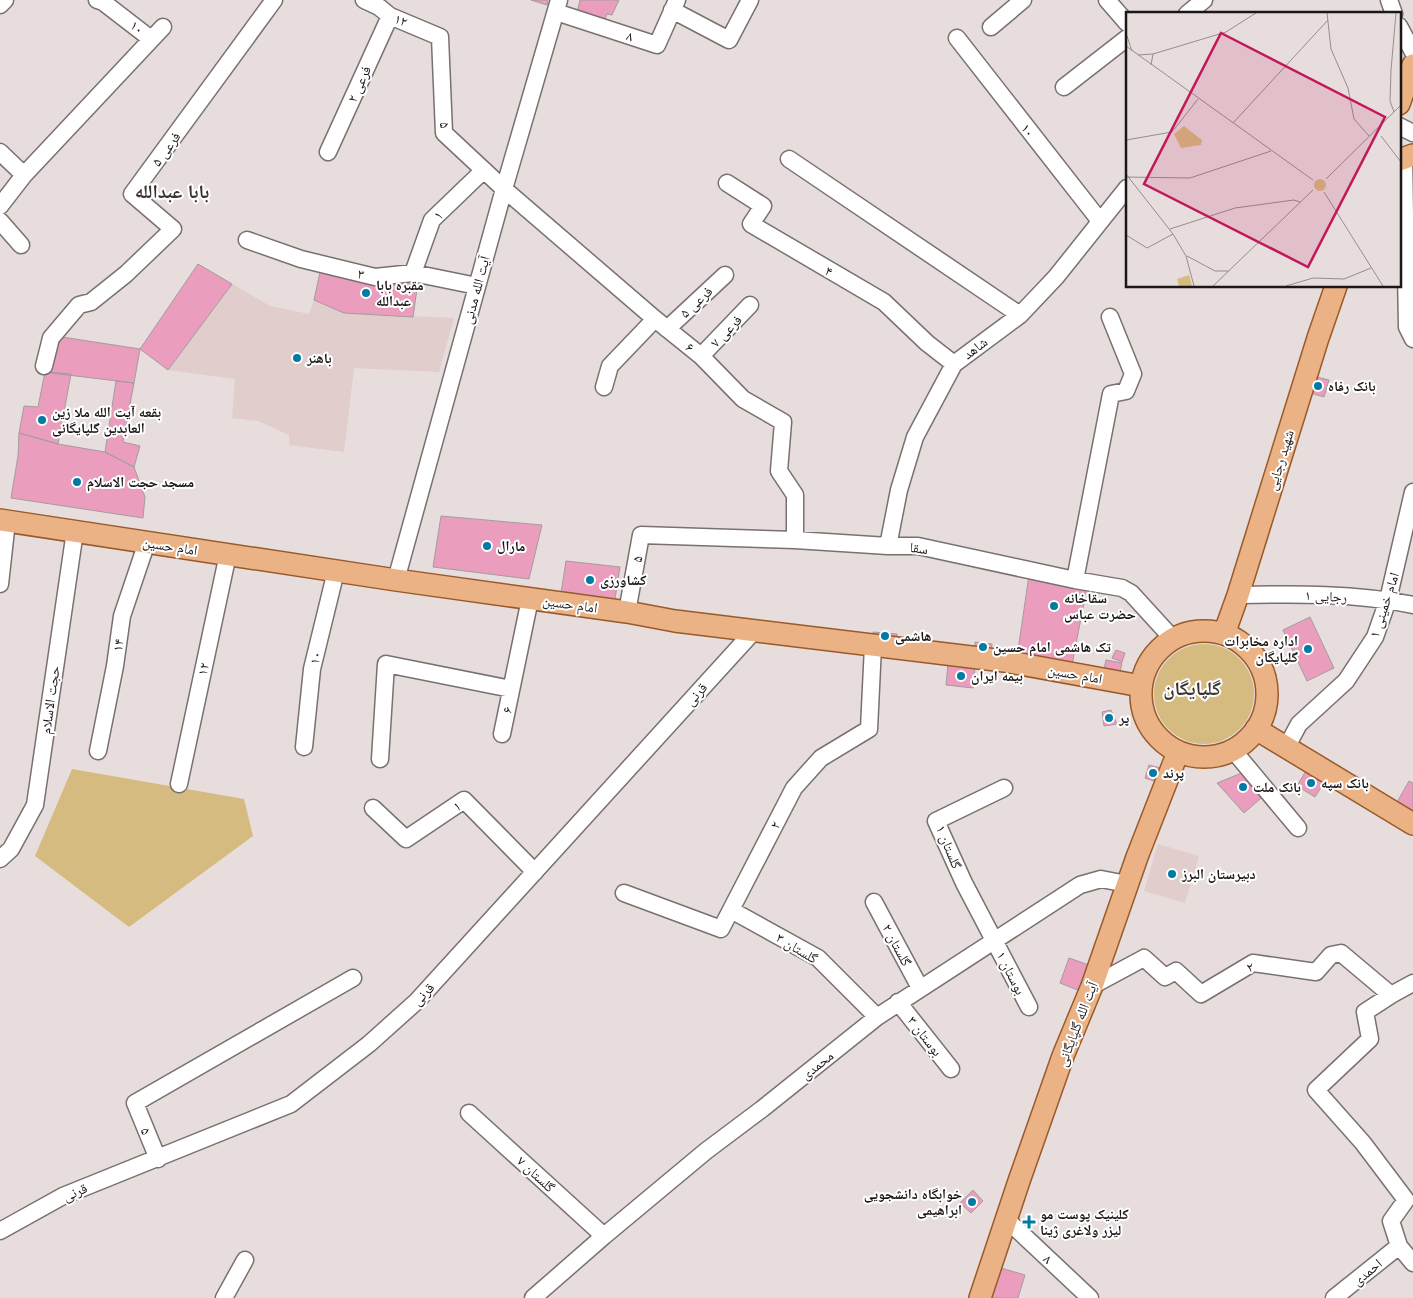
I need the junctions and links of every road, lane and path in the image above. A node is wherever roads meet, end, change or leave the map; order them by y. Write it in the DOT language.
graph roads {
  1 [pos="5,0"];
  2 [pos="97,0"];
  3 [pos="274,0"];
  4 [pos="750,0"];
  5 [pos="1023,0"];
  6 [pos="1107,0"];
  7 [pos="1204,0"];
  8 [pos="1389,0"];
  9 [pos="0,5"];
  10 [pos="674,5"];
  11 [pos="378,6"];
  12 [pos="558,6"];
  13 [pos="1190,12"];
  14 [pos="1393,12"];
  15 [pos="1126,22"];
  16 [pos="991,27"];
  17 [pos="1400,31"];
  18 [pos="440,37"];
  19 [pos="957,38"];
  20 [pos="1126,39"];
  21 [pos="1408,75"];
  22 [pos="1064,87"];
  23 [pos="1413,110"];
  24 [pos="1400,126"];
  25 [pos="1413,133"];
  26 [pos="0,152"];
  27 [pos="328,152"];
  28 [pos="1405,158"];
  29 [pos="789,159"];
  30 [pos="484,170"];
  31 [pos="24,176"];
  32 [pos="727,183"];
  33 [pos="504,189"];
  34 [pos="1126,189"];
  35 [pos="0,206"];
  36 [pos="0,221"];
  37 [pos="1100,221"];
  38 [pos="247,240"];
  39 [pos="21,245"];
  40 [pos="1402,262"];
  41 [pos="414,273"];
  42 [pos="725,275"];
  43 [pos="478,286"];
  44 [pos="1335,288"];
  45 [pos="750,305"];
  46 [pos="1020,315"];
  47 [pos="1110,317"];
  48 [pos="661,324"];
  49 [pos="1413,339"];
  50 [pos="701,356"];
  51 [pos="954,364"];
  52 [pos="44,366"];
  53 [pos="604,387"];
  54 [pos="1413,492"];
  55 [pos="4,520"];
  56 [pos="75,531"];
  57 [pos="641,535"];
  58 [pos="795,540"];
  59 [pos="147,542"];
  60 [pos="888,546"];
  61 [pos="228,554"];
  62 [pos="336,571"];
  63 [pos="396,580"];
  64 [pos="1075,580"];
  65 [pos="0,584"];
  66 [pos="1238,595"];
  67 [pos="530,599"];
  68 [pos="1388,600"];
  69 [pos="1413,605"];
  70 [pos="627,612"];
  71 [pos="753,632"];
  72 [pos="1224,634"];
  73 [pos="1173,639"];
  74 [pos="873,646"];
  75 [pos="1141,686"];
  76 [pos="511,689"];
  77 [pos="1256,729"];
  78 [pos="502,734"];
  79 [pos="304,747"];
  80 [pos="1286,748"];
  81 [pos="1233,750"];
  82 [pos="98,751"];
  83 [pos="1178,752"];
  84 [pos="380,759"];
  85 [pos="179,784"];
  86 [pos="1004,788"];
  87 [pos="373,808"];
  88 [pos="1408,818"];
  89 [pos="1298,828"];
  90 [pos="0,859"];
  91 [pos="535,872"];
  92 [pos="1127,884"];
  93 [pos="624,893"];
  94 [pos="874,902"];
  95 [pos="731,910"];
  96 [pos="994,940"];
  97 [pos="353,978"];
  98 [pos="1413,983"];
  99 [pos="1092,986"];
  100 [pos="920,988"];
  101 [pos="1391,994"];
  102 [pos="898,1002"];
  103 [pos="1029,1007"];
  104 [pos="877,1017"];
  105 [pos="951,1069"];
  106 [pos="469,1113"];
  107 [pos="158,1159"];
  108 [pos="1006,1219"];
  109 [pos="0,1231"];
  110 [pos="604,1236"];
  111 [pos="1399,1246"];
  112 [pos="245,1260"];
  113 [pos="1413,1263"];
  114 [pos="224,1298"];
  115 [pos="533,1298"];
  116 [pos="980,1298"];
  117 [pos="1090,1298"];
  118 [pos="1334,1298"];
  1 -- 9 [label="street"];
  2 -- 31 [label="street, ۱۰"];
  3 -- 52 [label="street, فرعی ۵"];
  4 -- 10 [label="street"];
  5 -- 16 [label="street"];
  6 -- 15 [label="street"];
  7 -- 13 [label="street"];
  8 -- 14 [label="street"];
  10 -- 12 [label="street, ۸"];
  11 -- 18 [label="street, ۱۲"];
  11 -- 27 [label="street, فرعی ۲"];
  12 -- 33 [label="street, آیت الله مدنی"];
  17 -- 21 [label="street"];
  18 -- 30 [label="street, ۵"];
  19 -- 37 [label="street, ۱۰"];
  20 -- 22 [label="street"];
  21 -- 23 [label="main road"];
  24 -- 25 [label="street"];
  26 -- 31 [label="street"];
  28 -- 40 [label="street"];
  29 -- 46 [label="street"];
  30 -- 33 [label="street, ۵"];
  30 -- 41 [label="street, ۱"];
  31 -- 35 [label="street"];
  32 -- 51 [label="street, ۴"];
  33 -- 43 [label="street, آیت الله مدنی"];
  33 -- 48 [label="street, ۶"];
  34 -- 37 [label="street, شاهد"];
  36 -- 39 [label="street"];
  37 -- 46 [label="street, شاهد"];
  38 -- 41 [label="street, ۳"];
  40 -- 49 [label="street"];
  41 -- 43 [label="street, ۳"];
  42 -- 48 [label="street, فرعی ۵"];
  43 -- 63 [label="street, آیت الله مدنی"];
  44 -- 66 [label="main road, شهید رجایی"];
  45 -- 50 [label="street, فرعی ۷"];
  46 -- 51 [label="street, شاهد"];
  47 -- 64 [label="street"];
  48 -- 50 [label="street, ۶"];
  48 -- 53 [label="street"];
  50 -- 58 [label="street, ۶"];
  51 -- 60 [label="street, شاهد"];
  54 -- 68 [label="street, امام خمینی ۱"];
  55 -- 56 [label="main road, امام حسین"];
  55 -- 65 [label="street"];
  56 -- 59 [label="main road, امام حسین"];
  56 -- 90 [label="street, حجت الاسلام"];
  57 -- 58 [label="street, سقا"];
  57 -- 70 [label="street, ۵"];
  58 -- 60 [label="street, سقا"];
  59 -- 61 [label="main road, امام حسین"];
  59 -- 82 [label="street, ۱۴"];
  60 -- 64 [label="street, سقا"];
  61 -- 62 [label="main road, امام حسین"];
  61 -- 85 [label="street, ۱۲"];
  62 -- 63 [label="main road, امام حسین"];
  62 -- 79 [label="street, ۱۰"];
  63 -- 67 [label="main road, امام حسین"];
  64 -- 73 [label="street, سقا"];
  66 -- 68 [label="street, رجایی ۱"];
  66 -- 72 [label="main road, شهید رجایی"];
  67 -- 70 [label="main road, امام حسین"];
  67 -- 76 [label="street, ۶"];
  68 -- 69 [label="street, رجایی ۱"];
  68 -- 80 [label="street, امام خمینی ۱"];
  70 -- 71 [label="main road, امام حسین"];
  71 -- 74 [label="main road, امام حسین"];
  71 -- 91 [label="street, قرنی"];
  72 -- 73 [label="main road"];
  72 -- 77 [label="main road"];
  73 -- 75 [label="main road"];
  74 -- 75 [label="main road, امام حسین"];
  74 -- 95 [label="street, ۲"];
  75 -- 83 [label="main road"];
  76 -- 78 [label="street, ۶"];
  76 -- 84 [label="street"];
  77 -- 80 [label="main road"];
  77 -- 81 [label="main road"];
  80 -- 88 [label="main road"];
  81 -- 83 [label="main road"];
  81 -- 89 [label="street"];
  83 -- 92 [label="main road, آیت الله گلپایگانی"];
  86 -- 96 [label="street, گلستان ۱"];
  87 -- 91 [label="street, ۱"];
  91 -- 107 [label="street, قرنی"];
  92 -- 96 [label="street, محمدی"];
  92 -- 99 [label="main road, آیت الله گلپایگانی"];
  93 -- 95 [label="street, ۲"];
  94 -- 100 [label="street, گلستان ۲"];
  95 -- 104 [label="street, گلستان ۳"];
  96 -- 100 [label="street, محمدی"];
  96 -- 103 [label="street, بوستان ۱"];
  97 -- 107 [label="street, ۵"];
  98 -- 101 [label="street"];
  99 -- 101 [label="street, ۲"];
  99 -- 108 [label="main road, آیت الله گلپایگانی"];
  100 -- 102 [label="street, محمدی"];
  101 -- 111 [label="street"];
  102 -- 104 [label="street, محمدی"];
  102 -- 105 [label="street, بوستان ۳"];
  104 -- 110 [label="street, محمدی"];
  106 -- 110 [label="street, گلستان ۷"];
  107 -- 109 [label="street, قرنی"];
  108 -- 116 [label="main road, آیت الله گلپایگانی"];
  108 -- 117 [label="street, ۸"];
  110 -- 115 [label="street, محمدی"];
  111 -- 113 [label="street"];
  111 -- 118 [label="street, احمدی"];
  112 -- 114 [label="street"];
}
